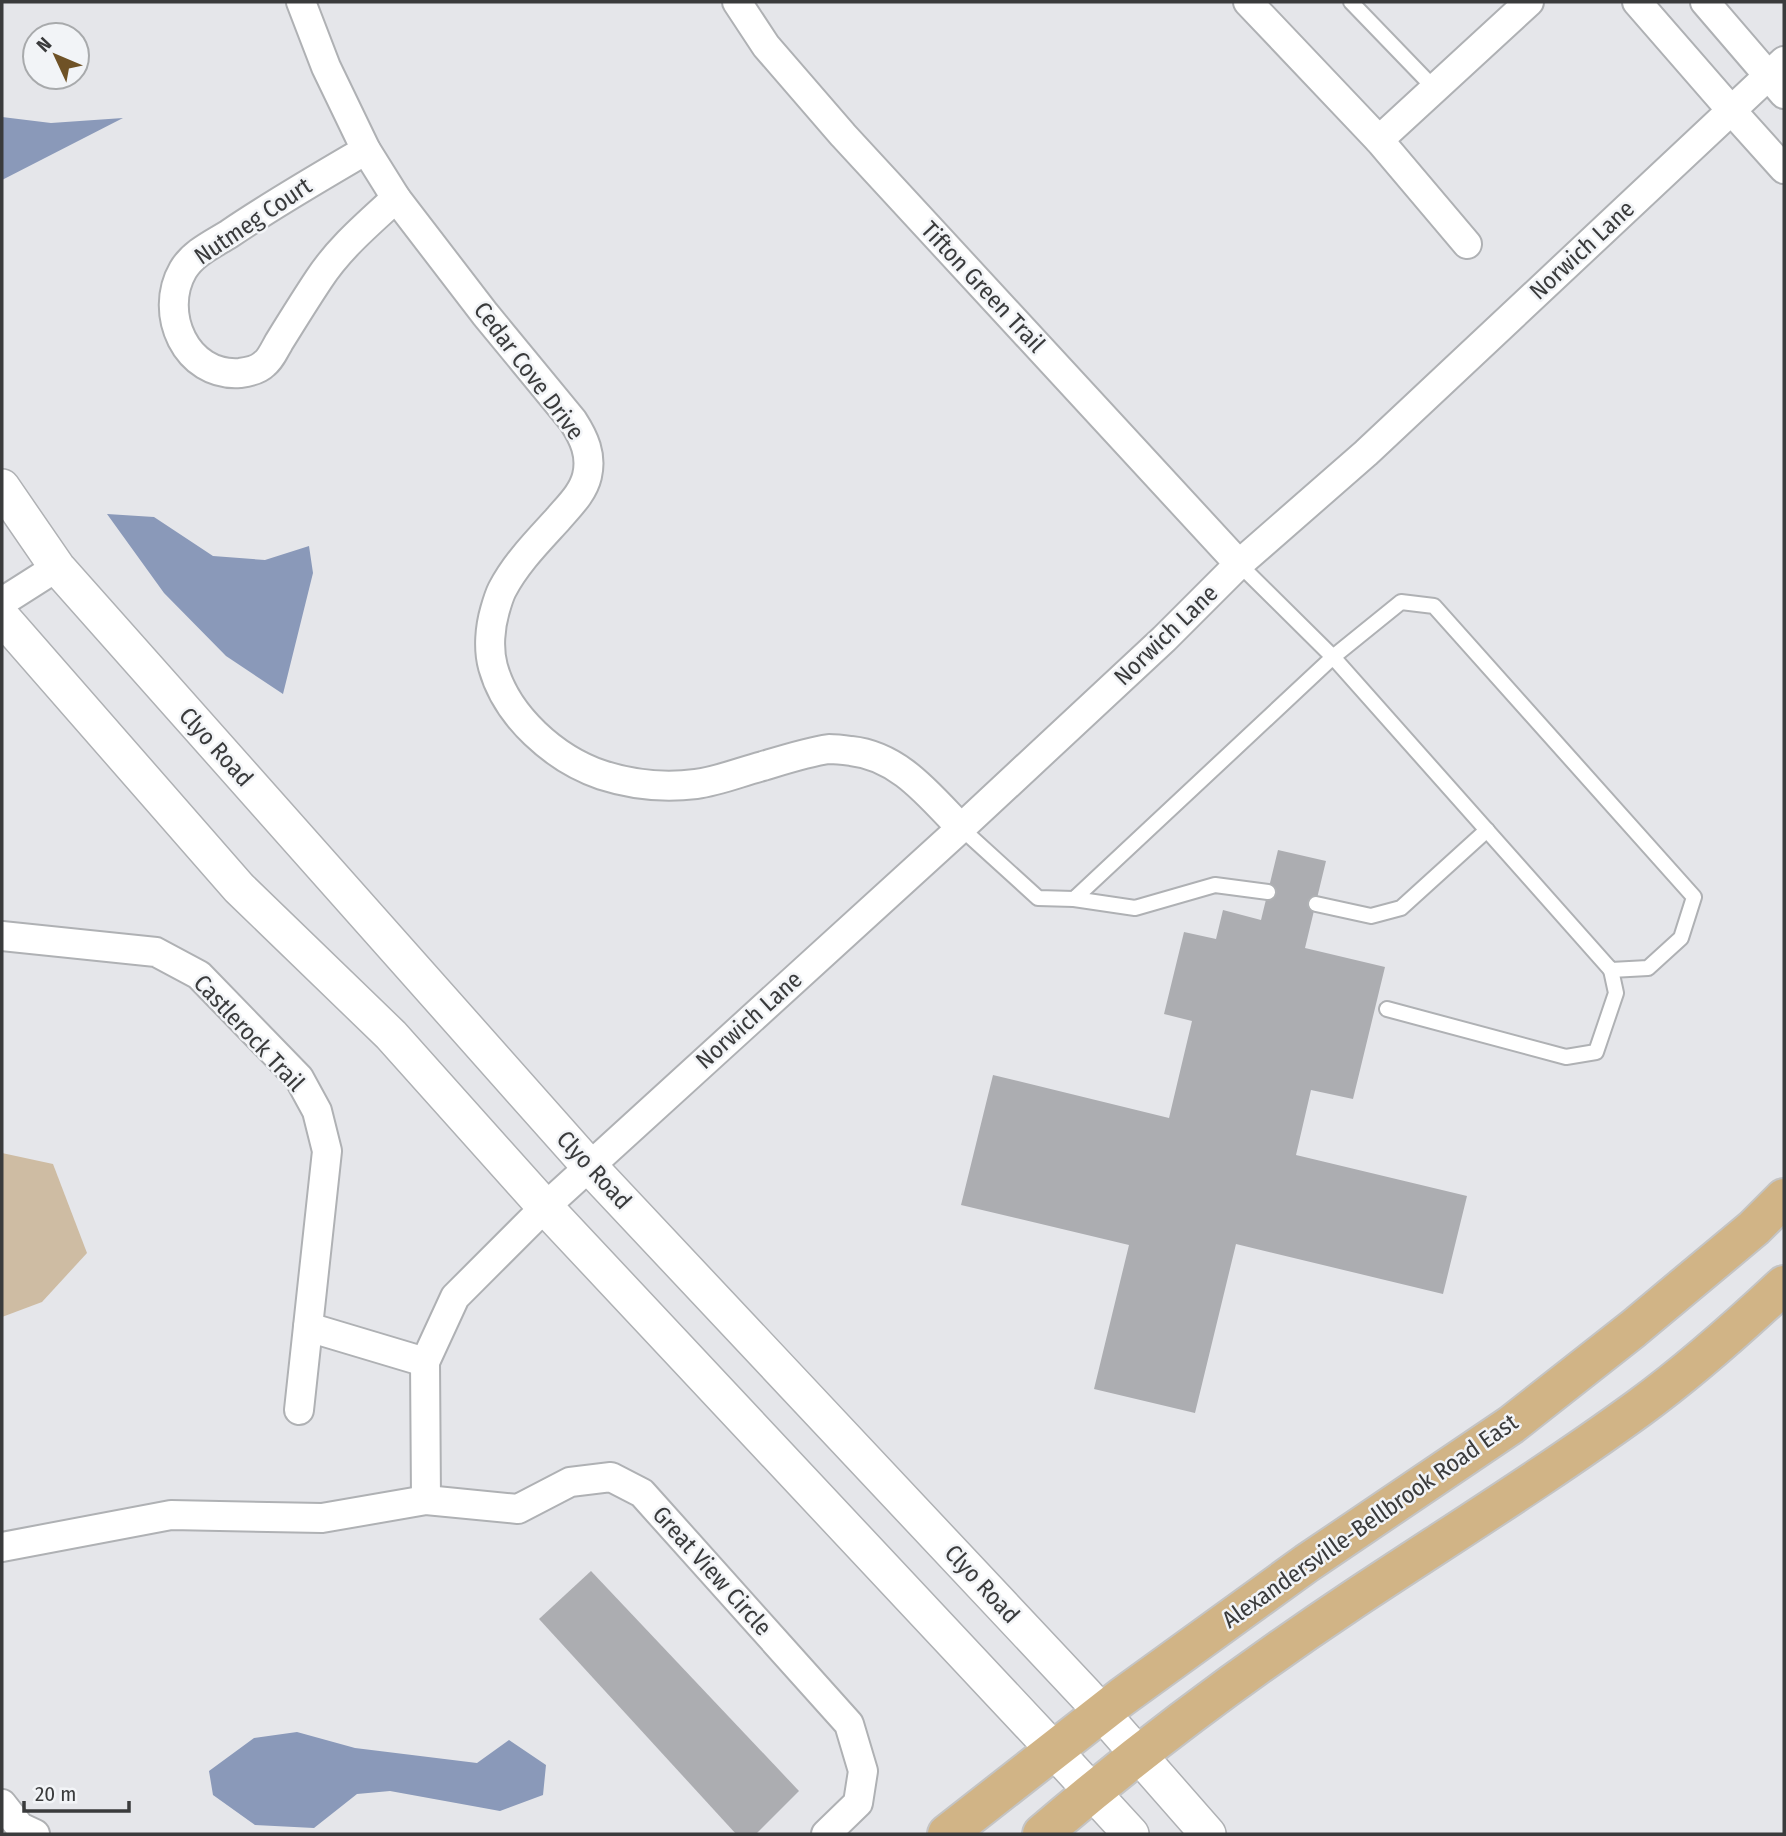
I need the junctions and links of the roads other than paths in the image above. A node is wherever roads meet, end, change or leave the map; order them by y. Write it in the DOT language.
graph roads {
  1 [pos="301,2"];
  2 [pos="737,2"];
  3 [pos="1248,2"];
  4 [pos="1351,2"];
  5 [pos="1530,2"];
  6 [pos="1637,2"];
  7 [pos="1706,2"];
  8 [pos="1779,77"];
  9 [pos="1435,89"];
  10 [pos="1731,110"];
  11 [pos="1379,140"];
  12 [pos="366,150"];
  13 [pos="1784,169"];
  14 [pos="396,198"];
  15 [pos="1467,244"];
  16 [pos="2,487"];
  17 [pos="1239,564"];
  18 [pos="57,567"];
  19 [pos="2,603"];
  20 [pos="2,617"];
  21 [pos="1333,657"];
  22 [pos="961,828"];
  23 [pos="1488,830"];
  24 [pos="1268,891"];
  25 [pos="1074,899"];
  26 [pos="1316,904"];
  27 [pos="2,936"];
  28 [pos="1611,970"];
  29 [pos="1387,1009"];
  30 [pos="589,1166"];
  31 [pos="1784,1198"];
  32 [pos="545,1207"];
  33 [pos="1784,1285"];
  34 [pos="308,1327"];
  35 [pos="425,1363"];
  36 [pos="299,1410"];
  37 [pos="426,1500"];
  38 [pos="2,1547"];
  39 [pos="1101,1714"];
  40 [pos="1054,1749"];
  41 [pos="1140,1755"];
  42 [pos="1092,1792"];
  43 [pos="2,1804"];
  44 [pos="35,1834"];
  45 [pos="826,1834"];
  46 [pos="947,1834"];
  47 [pos="1042,1834"];
  48 [pos="1131,1834"];
  49 [pos="1208,1834"];
  1 -- 12 [label="street, Cedar Cove Drive"];
  2 -- 17 [label="street, Tifton Green Trail"];
  3 -- 11 [label="street"];
  4 -- 9 [label="lane"];
  5 -- 9 [label="street"];
  6 -- 10 [label="street"];
  7 -- 8 [label="street"];
  8 -- 10 [label="street, Norwich Lane"];
  9 -- 11 [label="street"];
  10 -- 13 [label="street"];
  10 -- 17 [label="street, Norwich Lane"];
  11 -- 15 [label="street"];
  12 -- 14 [label="street, Cedar Cove Drive"];
  12 -- 14 [label="street, Nutmeg Court"];
  14 -- 22 [label="street, Cedar Cove Drive"];
  16 -- 18 [label="street, Clyo Road"];
  17 -- 21 [label="lane"];
  17 -- 22 [label="street, Norwich Lane"];
  18 -- 19 [label="street"];
  18 -- 30 [label="street, Clyo Road"];
  20 -- 32 [label="street"];
  21 -- 23 [label="lane"];
  21 -- 25 [label="lane"];
  21 -- 28 [label="lane"];
  22 -- 25 [label="lane"];
  22 -- 30 [label="street, Norwich Lane"];
  23 -- 26 [label="lane"];
  23 -- 28 [label="lane"];
  24 -- 25 [label="lane"];
  27 -- 34 [label="street, Castlerock Trail"];
  28 -- 29 [label="lane"];
  30 -- 32 [label="street, Norwich Lane"];
  30 -- 39 [label="street, Clyo Road"];
  31 -- 39 [label="main road, Alexandersville-Bellbrook Road East"];
  32 -- 35 [label="street"];
  32 -- 40 [label="street"];
  33 -- 41 [label="main road"];
  34 -- 35 [label="street"];
  34 -- 36 [label="street, Castlerock Trail"];
  35 -- 37 [label="street"];
  37 -- 38 [label="street, Great View Circle"];
  37 -- 45 [label="street, Great View Circle"];
  39 -- 40 [label="main road, Alexandersville-Bellbrook Road East"];
  39 -- 41 [label="street, Clyo Road"];
  40 -- 42 [label="street"];
  40 -- 46 [label="main road, Alexandersville-Bellbrook Road East"];
  41 -- 42 [label="main road"];
  41 -- 49 [label="street, Clyo Road"];
  42 -- 47 [label="main road"];
  42 -- 48 [label="street"];
  43 -- 44 [label="street"];
}
